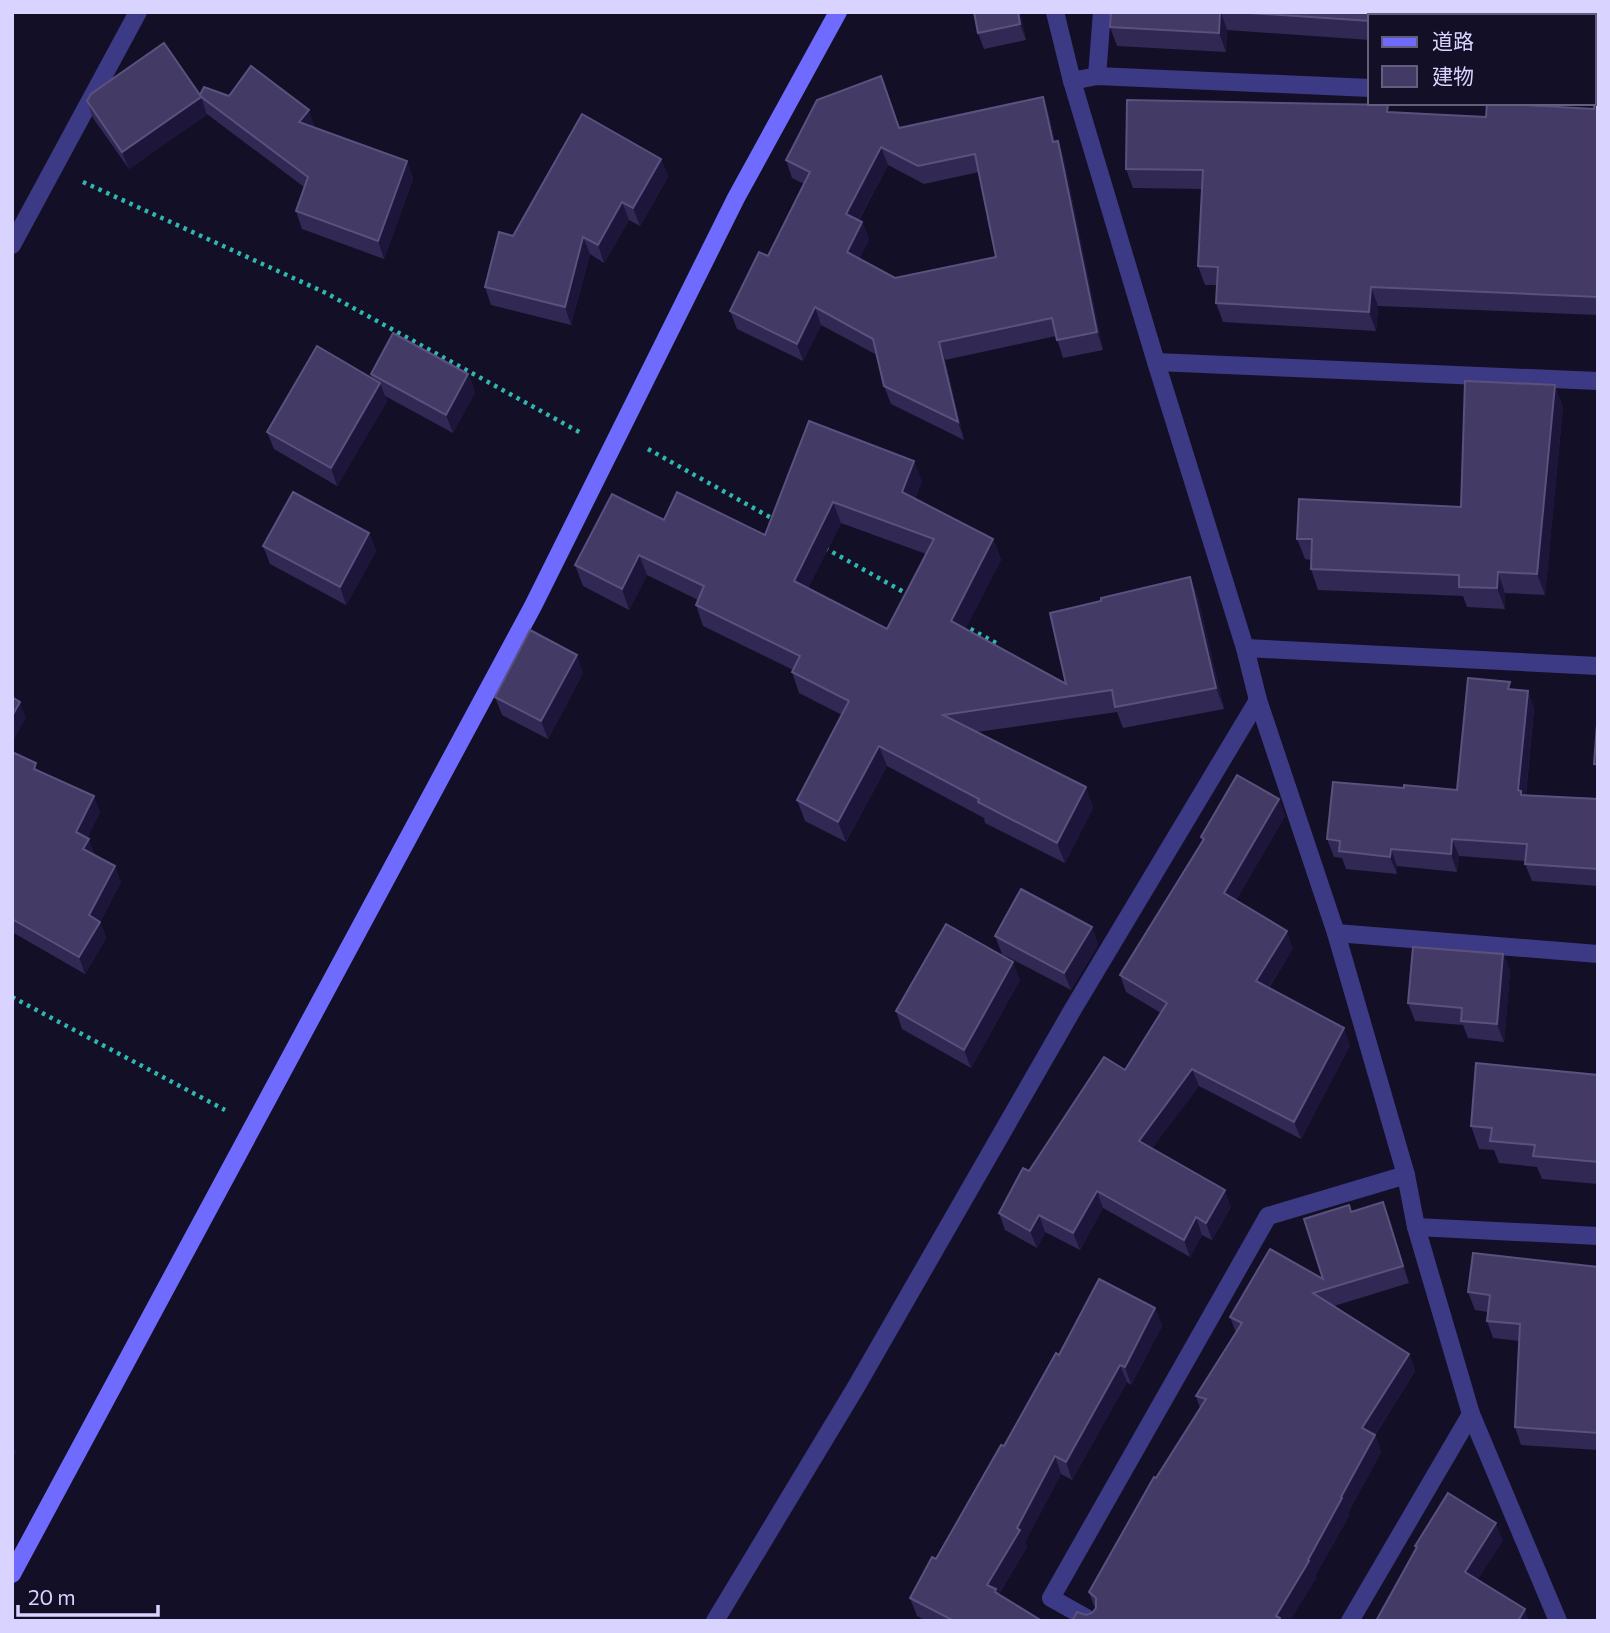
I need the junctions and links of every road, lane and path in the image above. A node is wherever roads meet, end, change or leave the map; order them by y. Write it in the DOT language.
graph roads {
  1 [pos="138,12"];
  2 [pos="838,12"];
  3 [pos="1055,12"];
  4 [pos="1102,12"];
  5 [pos="1097,76"];
  6 [pos="1072,81"];
  7 [pos="1368,88"];
  8 [pos="54,168"];
  9 [pos="12,245"];
  10 [pos="1156,362"];
  11 [pos="1598,381"];
  12 [pos="616,442"];
  13 [pos="777,522"];
  14 [pos="814,542"];
  15 [pos="911,596"];
  16 [pos="960,623"];
  17 [pos="996,643"];
  18 [pos="1245,648"];
  19 [pos="1598,666"];
  20 [pos="1258,700"];
  21 [pos="1336,933"];
  22 [pos="1598,954"];
  23 [pos="12,997"];
  24 [pos="254,1125"];
  25 [pos="1406,1175"];
  26 [pos="1416,1227"];
  27 [pos="1598,1236"];
  28 [pos="1471,1413"];
  29 [pos="12,1574"];
  30 [pos="715,1621"];
  31 [pos="1092,1621"];
  32 [pos="1350,1621"];
  33 [pos="1558,1621"];
  1 -- 8 [label="street"];
  2 -- 12 [label="street"];
  3 -- 6 [label="street"];
  4 -- 5 [label="street"];
  5 -- 6 [label="street"];
  5 -- 7 [label="street"];
  6 -- 10 [label="street"];
  8 -- 9 [label="street"];
  8 -- 12 [label="path"];
  10 -- 11 [label="street"];
  10 -- 18 [label="street"];
  12 -- 13 [label="path"];
  12 -- 24 [label="street"];
  14 -- 15 [label="path"];
  16 -- 17 [label="path"];
  18 -- 19 [label="street"];
  18 -- 20 [label="street"];
  20 -- 21 [label="street"];
  20 -- 30 [label="street"];
  21 -- 22 [label="street"];
  21 -- 25 [label="street"];
  23 -- 24 [label="path"];
  24 -- 29 [label="street"];
  25 -- 26 [label="street"];
  25 -- 31 [label="street"];
  26 -- 27 [label="street"];
  26 -- 28 [label="street"];
  28 -- 32 [label="street"];
  28 -- 33 [label="street"];
}
